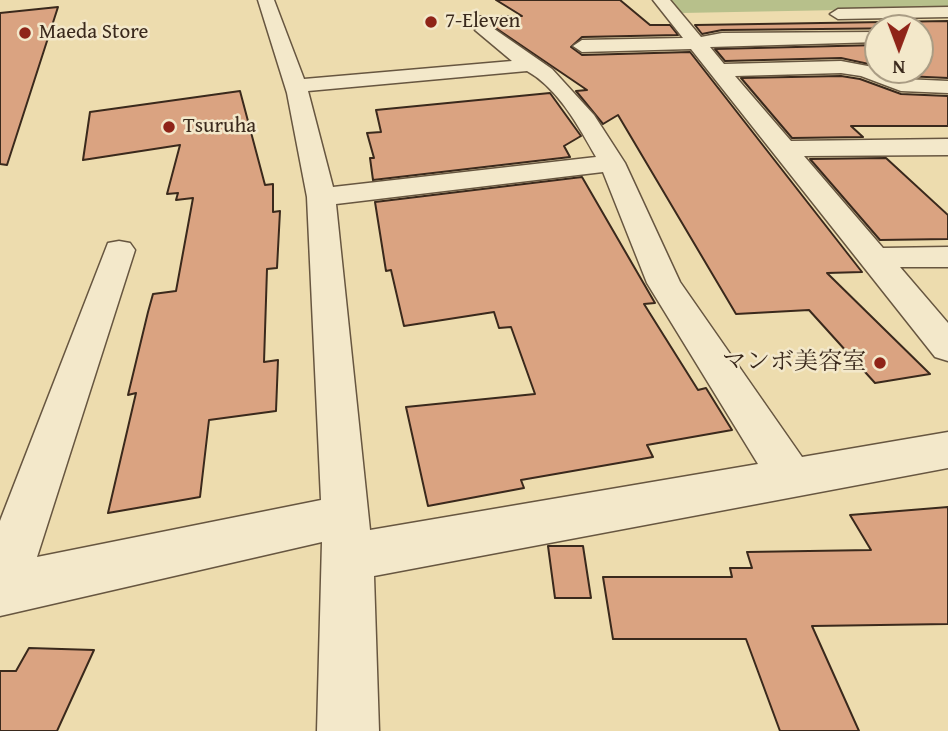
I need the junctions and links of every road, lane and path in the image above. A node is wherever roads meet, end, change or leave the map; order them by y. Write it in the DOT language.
graph roads {
  1 [pos="266,0"];
  2 [pos="668,8"];
  3 [pos="948,12"];
  4 [pos="825,14"];
  5 [pos="702,16"];
  6 [pos="484,30"];
  7 [pos="864,37"];
  8 [pos="697,43"];
  9 [pos="582,46"];
  10 [pos="530,65"];
  11 [pos="719,69"];
  12 [pos="948,87"];
  13 [pos="297,89"];
  14 [pos="505,91"];
  15 [pos="948,147"];
  16 [pos="784,149"];
  17 [pos="612,163"];
  18 [pos="321,197"];
  19 [pos="119,250"];
  20 [pos="948,257"];
  21 [pos="874,258"];
  22 [pos="948,348"];
  23 [pos="948,450"];
  24 [pos="791,478"];
  25 [pos="346,536"];
  26 [pos="0,590"];
  27 [pos="348,731"];
  1 -- 13 [label="street"];
  2 -- 5 [label="street"];
  2 -- 8 [label="street"];
  3 -- 4 [label="street"];
  6 -- 10 [label="street"];
  7 -- 8 [label="street"];
  8 -- 9 [label="street"];
  8 -- 11 [label="street"];
  10 -- 13 [label="street"];
  10 -- 17 [label="street"];
  11 -- 12 [label="street"];
  11 -- 16 [label="street"];
  13 -- 14 [label="street"];
  13 -- 18 [label="street"];
  15 -- 16 [label="street"];
  16 -- 21 [label="street"];
  17 -- 18 [label="street"];
  17 -- 24 [label="street"];
  18 -- 25 [label="street"];
  19 -- 26 [label="street"];
  20 -- 21 [label="street"];
  21 -- 22 [label="street"];
  23 -- 24 [label="street"];
  24 -- 25 [label="street"];
  25 -- 26 [label="street"];
  25 -- 27 [label="street"];
}
